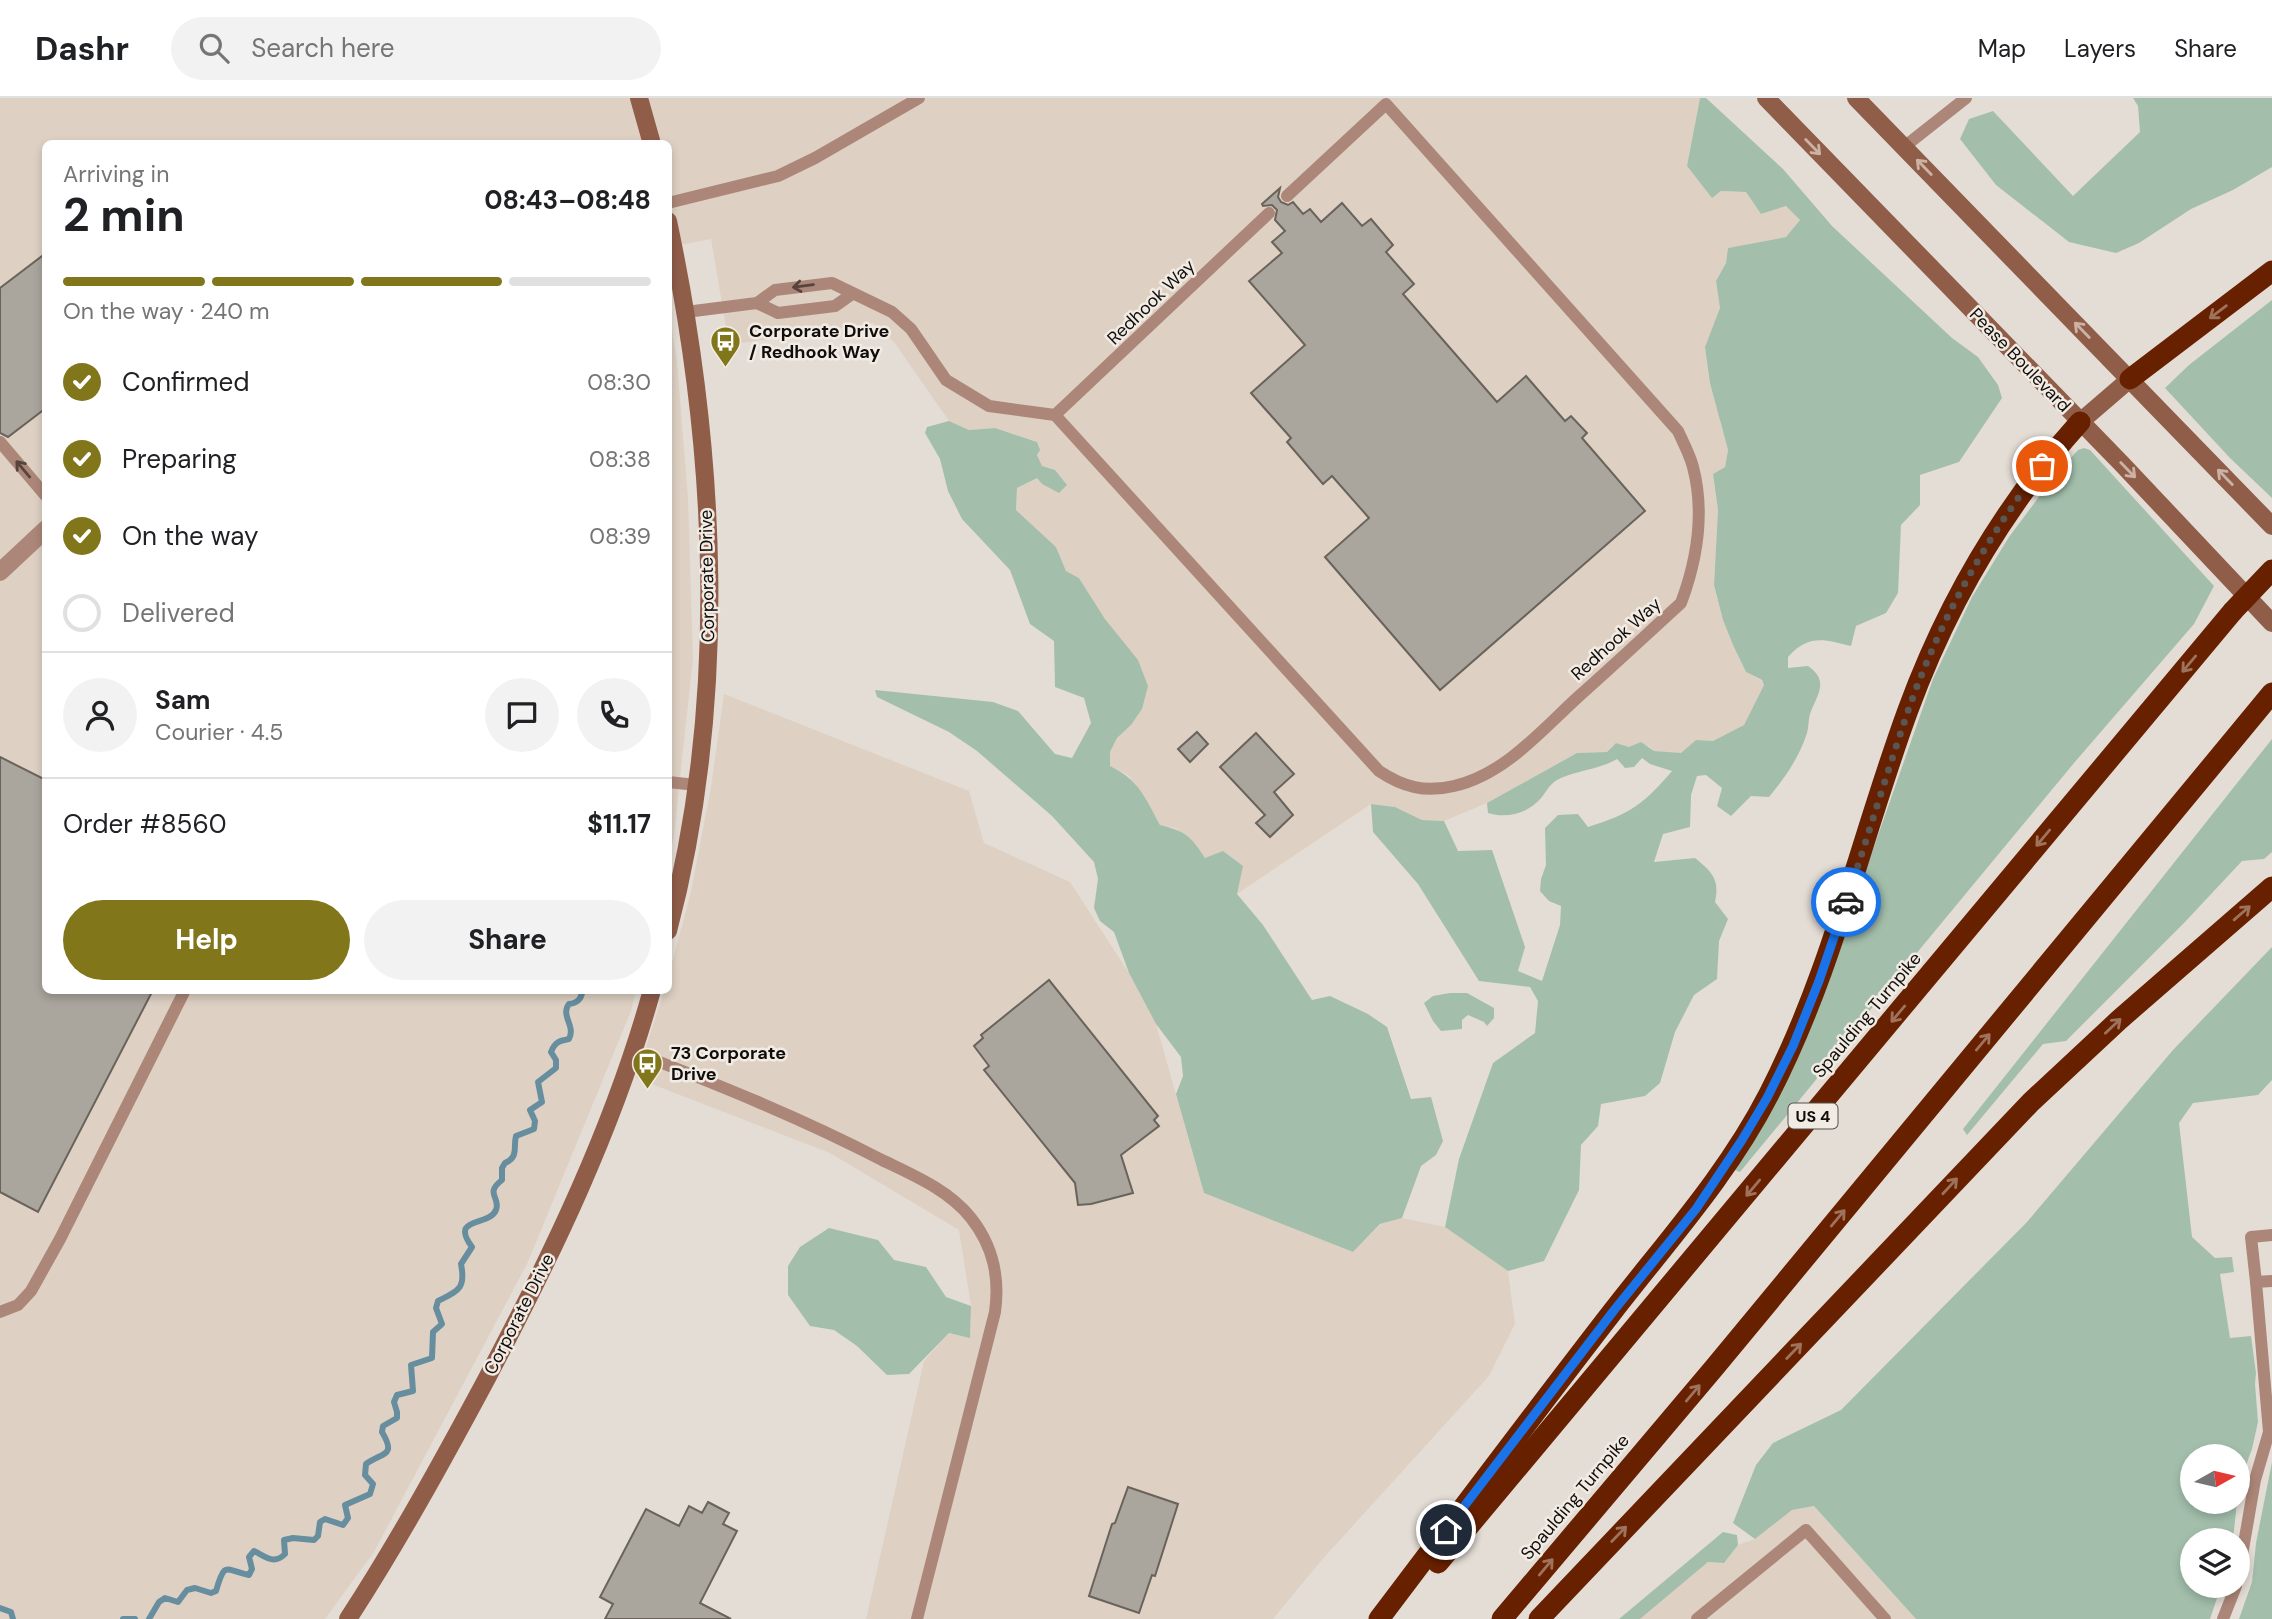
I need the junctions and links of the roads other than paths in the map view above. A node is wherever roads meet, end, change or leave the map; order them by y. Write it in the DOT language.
graph roads {
  1 [pos="639,98"];
  2 [pos="919,98"];
  3 [pos="1766,98"];
  4 [pos="1856,98"];
  5 [pos="1966,98"];
  6 [pos="651,140"];
  7 [pos="1904,147"];
  8 [pos="1287,196"];
  9 [pos="672,202"];
  10 [pos="1269,213"];
  11 [pos="672,241"];
  12 [pos="2272,271"];
  13 [pos="852,293"];
  14 [pos="757,303"];
  15 [pos="686,312"];
  16 [pos="2130,379"];
  17 [pos="1055,415"];
  18 [pos="2080,422"];
  19 [pos="0,442"];
  20 [pos="42,491"];
  21 [pos="2272,526"];
  22 [pos="42,533"];
  23 [pos="2272,570"];
  24 [pos="0,572"];
  25 [pos="2272,623"];
  26 [pos="2272,693"];
  27 [pos="672,782"];
  28 [pos="696,785"];
  29 [pos="2272,887"];
  30 [pos="672,913"];
  31 [pos="183,994"];
  32 [pos="651,994"];
  33 [pos="634,1052"];
  34 [pos="2272,1235"];
  35 [pos="2272,1281"];
  36 [pos="2256,1282"];
  37 [pos="0,1312"];
  38 [pos="2247,1528"];
  39 [pos="2231,1598"];
  40 [pos="348,1619"];
  41 [pos="917,1619"];
  42 [pos="1378,1619"];
  43 [pos="1390,1619"];
  44 [pos="1502,1619"];
  45 [pos="1539,1619"];
  46 [pos="1697,1619"];
  47 [pos="1885,1619"];
  48 [pos="2223,1619"];
  1 -- 6 [label="street"];
  2 -- 9 [label="lane"];
  3 -- 18 [label="street, Pease Boulevard, one-way"];
  4 -- 7 [label="street"];
  5 -- 7 [label="lane"];
  16 -- 7 [label="street, one-way"];
  8 -- 17 [label="lane, Redhook Way"];
  10 -- 17 [label="lane, Redhook Way"];
  11 -- 15 [label="street, Corporate Drive"];
  12 -- 16 [label="highway, one-way"];
  13 -- 14 [label="lane"];
  13 -- 14 [label="lane, one-way"];
  13 -- 17 [label="lane"];
  14 -- 15 [label="lane"];
  15 -- 28 [label="street, Corporate Drive"];
  16 -- 18 [label="street"];
  21 -- 16 [label="street, one-way"];
  18 -- 25 [label="street, Pease Boulevard, one-way"];
  18 -- 42 [label="highway"];
  20 -- 19 [label="lane, one-way"];
  22 -- 24 [label="street"];
  23 -- 43 [label="highway, Spaulding Turnpike / US 4, one-way, bridge"];
  44 -- 26 [label="highway, Spaulding Turnpike, one-way"];
  27 -- 28 [label="lane"];
  28 -- 30 [label="street, Corporate Drive"];
  45 -- 29 [label="highway, one-way"];
  31 -- 37 [label="lane"];
  32 -- 33 [label="street, Corporate Drive"];
  33 -- 40 [label="street, Corporate Drive"];
  33 -- 41 [label="lane"];
  34 -- 36 [label="lane"];
  35 -- 36 [label="lane"];
  36 -- 38 [label="lane"];
  39 -- 48 [label="lane"];
  46 -- 47 [label="lane"];
}
